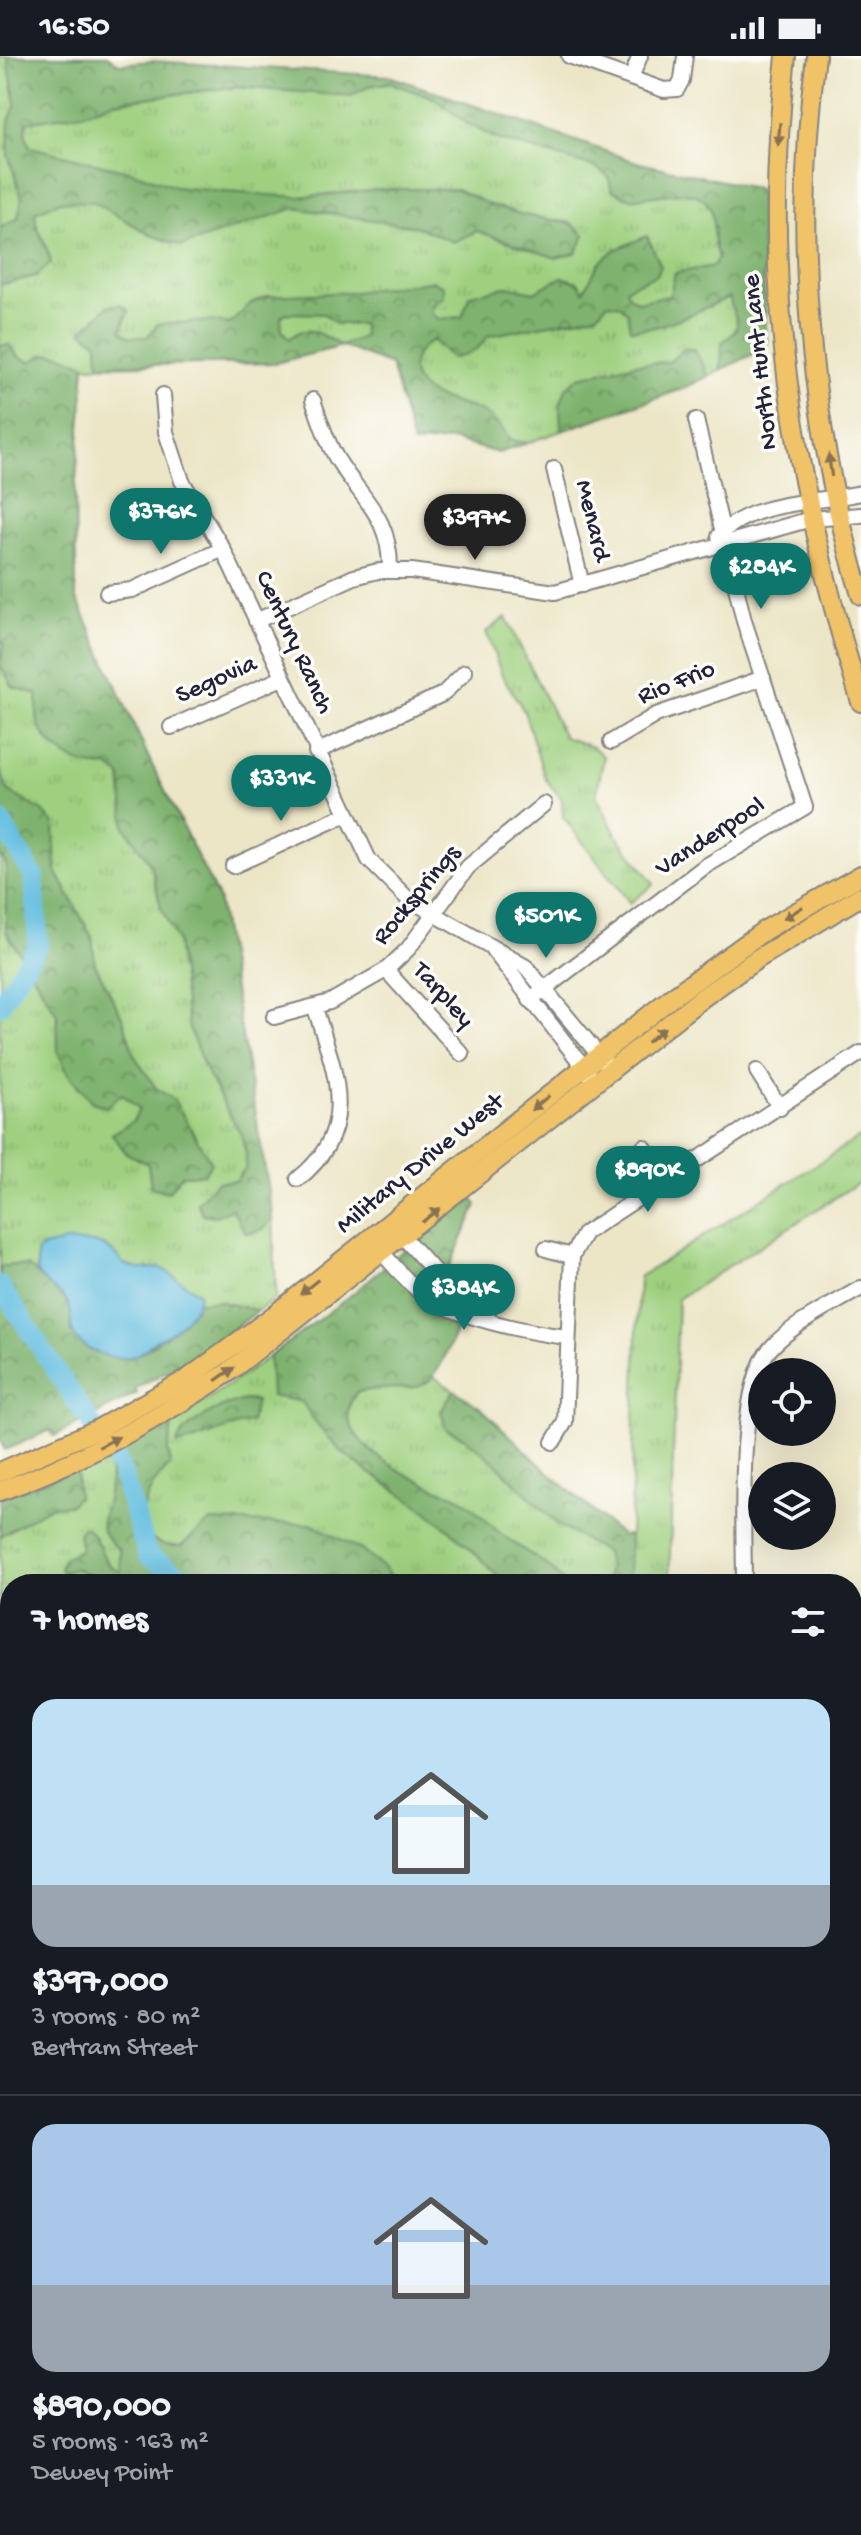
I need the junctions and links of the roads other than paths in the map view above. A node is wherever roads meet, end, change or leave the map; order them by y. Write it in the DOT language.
graph roads {
  1 [pos="569,56"];
  2 [pos="640,56"];
  3 [pos="685,56"];
  4 [pos="786,56"];
  5 [pos="816,56"];
  6 [pos="631,78"];
  7 [pos="163,395"];
  8 [pos="313,400"];
  9 [pos="696,420"];
  10 [pos="554,469"];
  11 [pos="861,493"];
  12 [pos="836,499"];
  13 [pos="773,510"];
  14 [pos="809,510"];
  15 [pos="861,515"];
  16 [pos="841,519"];
  17 [pos="778,528"];
  18 [pos="719,539"];
  19 [pos="223,549"];
  20 [pos="390,571"];
  21 [pos="582,585"];
  22 [pos="107,593"];
  23 [pos="861,595"];
  24 [pos="256,621"];
  25 [pos="465,672"];
  26 [pos="282,678"];
  27 [pos="763,678"];
  28 [pos="861,702"];
  29 [pos="171,727"];
  30 [pos="611,742"];
  31 [pos="316,752"];
  32 [pos="544,804"];
  33 [pos="345,815"];
  34 [pos="233,866"];
  35 [pos="861,875"];
  36 [pos="861,896"];
  37 [pos="433,914"];
  38 [pos="490,946"];
  39 [pos="386,970"];
  40 [pos="546,987"];
  41 [pos="530,1000"];
  42 [pos="315,1008"];
  43 [pos="274,1017"];
  44 [pos="580,1029"];
  45 [pos="563,1042"];
  46 [pos="861,1053"];
  47 [pos="462,1054"];
  48 [pos="600,1055"];
  49 [pos="584,1067"];
  50 [pos="612,1071"];
  51 [pos="757,1071"];
  52 [pos="597,1084"];
  53 [pos="780,1108"];
  54 [pos="644,1147"];
  55 [pos="298,1179"];
  56 [pos="666,1181"];
  57 [pos="391,1222"];
  58 [pos="403,1237"];
  59 [pos="370,1238"];
  60 [pos="546,1249"];
  61 [pos="383,1253"];
  62 [pos="572,1256"];
  63 [pos="444,1282"];
  64 [pos="861,1288"];
  65 [pos="430,1299"];
  66 [pos="489,1319"];
  67 [pos="568,1337"];
  68 [pos="553,1442"];
  69 [pos="0,1472"];
  70 [pos="0,1491"];
  71 [pos="744,1574"];
  1 -- 6 [label="street"];
  2 -- 6 [label="street"];
  3 -- 6 [label="street"];
  4 -- 14 [label="main road, North Hunt Lane, one-way"];
  12 -- 5 [label="main road, North Hunt Lane, one-way"];
  7 -- 19 [label="street, Century Ranch"];
  8 -- 20 [label="street"];
  9 -- 18 [label="street"];
  10 -- 21 [label="street, Menard"];
  11 -- 12 [label="street"];
  12 -- 14 [label="street"];
  12 -- 16 [label="main road, North Hunt Lane"];
  13 -- 14 [label="street"];
  13 -- 17 [label="street"];
  13 -- 18 [label="street"];
  14 -- 16 [label="street"];
  14 -- 17 [label="street"];
  14 -- 28 [label="main road, North Hunt Lane"];
  15 -- 16 [label="street"];
  16 -- 23 [label="main road, North Hunt Lane"];
  17 -- 18 [label="street"];
  18 -- 21 [label="street"];
  18 -- 27 [label="street"];
  19 -- 22 [label="street"];
  19 -- 24 [label="street, Century Ranch"];
  20 -- 21 [label="street"];
  20 -- 24 [label="street"];
  24 -- 26 [label="street, Century Ranch"];
  25 -- 31 [label="street"];
  26 -- 29 [label="street, Segovia"];
  26 -- 31 [label="street, Century Ranch"];
  27 -- 30 [label="street, Rio Frio"];
  27 -- 40 [label="street, Vanderpool"];
  31 -- 33 [label="street, Century Ranch"];
  32 -- 37 [label="street, Rocksprings"];
  33 -- 34 [label="street"];
  33 -- 37 [label="street, Century Ranch"];
  35 -- 48 [label="main road, Military Drive West, one-way"];
  50 -- 36 [label="main road, Military Drive West, one-way"];
  37 -- 38 [label="street, Century Ranch"];
  37 -- 39 [label="street, Rocksprings"];
  38 -- 40 [label="street, Century Ranch"];
  38 -- 41 [label="street, Century Ranch"];
  39 -- 42 [label="street, Rocksprings"];
  39 -- 47 [label="street, Tarpley"];
  40 -- 41 [label="street, Vanderpool"];
  40 -- 44 [label="street, Century Ranch"];
  41 -- 45 [label="street, Century Ranch"];
  42 -- 43 [label="street, Rocksprings"];
  42 -- 55 [label="street"];
  44 -- 45 [label="street"];
  44 -- 48 [label="street, Century Ranch"];
  45 -- 49 [label="street, Century Ranch"];
  46 -- 53 [label="street"];
  48 -- 49 [label="main road, Military Drive West"];
  48 -- 50 [label="street, Century Ranch"];
  49 -- 52 [label="street, Century Ranch"];
  49 -- 57 [label="main road, Military Drive West, one-way"];
  50 -- 52 [label="main road, Military Drive West"];
  51 -- 53 [label="street"];
  58 -- 52 [label="main road, Military Drive West, one-way"];
  53 -- 56 [label="street"];
  54 -- 56 [label="street"];
  56 -- 62 [label="street"];
  57 -- 58 [label="street"];
  57 -- 59 [label="main road, Military Drive West"];
  58 -- 61 [label="main road, Military Drive West"];
  58 -- 63 [label="street"];
  59 -- 61 [label="street"];
  59 -- 69 [label="main road, Military Drive West, one-way"];
  60 -- 62 [label="street"];
  61 -- 65 [label="street"];
  70 -- 61 [label="main road, Military Drive West, one-way"];
  62 -- 67 [label="street"];
  63 -- 65 [label="street"];
  63 -- 66 [label="street"];
  64 -- 71 [label="street"];
  65 -- 66 [label="street"];
  66 -- 67 [label="street"];
  67 -- 68 [label="street"];
}
